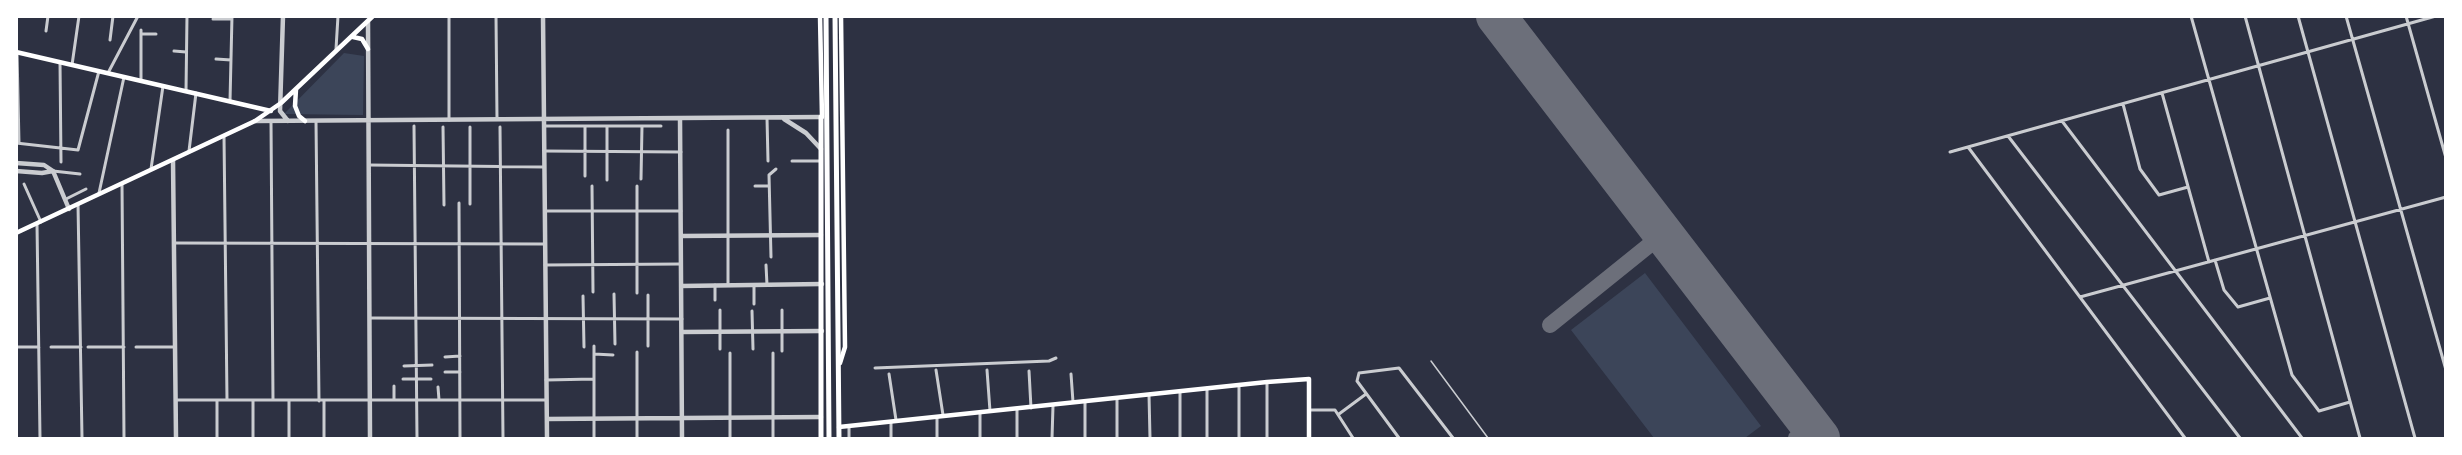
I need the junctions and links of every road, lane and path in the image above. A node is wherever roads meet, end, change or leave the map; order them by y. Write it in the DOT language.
graph roads {
  1 [pos="48,16"];
  2 [pos="79,16"];
  3 [pos="113,16"];
  4 [pos="138,16"];
  5 [pos="187,16"];
  6 [pos="283,16"];
  7 [pos="338,16"];
  8 [pos="373,16"];
  9 [pos="449,16"];
  10 [pos="496,16"];
  11 [pos="543,16"];
  12 [pos="820,16"];
  13 [pos="826,16"];
  14 [pos="2191,16"];
  15 [pos="2245,16"];
  16 [pos="2298,16"];
  17 [pos="2346,16"];
  18 [pos="2406,16"];
  19 [pos="2436,16"];
  20 [pos="232,18"];
  21 [pos="837,18"];
  22 [pos="213,19"];
  23 [pos="368,22"];
  24 [pos="2408,24"];
  25 [pos="46,31"];
  26 [pos="156,34"];
  27 [pos="353,37"];
  28 [pos="110,39"];
  29 [pos="2352,40"];
  30 [pos="368,49"];
  31 [pos="17,51"];
  32 [pos="174,51"];
  33 [pos="186,51"];
  34 [pos="336,51"];
  35 [pos="2308,52"];
  36 [pos="216,59"];
  37 [pos="231,60"];
  38 [pos="60,62"];
  39 [pos="72,65"];
  40 [pos="2259,66"];
  41 [pos="99,71"];
  42 [pos="108,73"];
  43 [pos="124,77"];
  44 [pos="2209,80"];
  45 [pos="141,81"];
  46 [pos="163,86"];
  47 [pos="296,89"];
  48 [pos="186,91"];
  49 [pos="196,93"];
  50 [pos="2162,93"];
  51 [pos="230,101"];
  52 [pos="281,103"];
  53 [pos="2123,104"];
  54 [pos="271,111"];
  55 [pos="782,117"];
  56 [pos="824,117"];
  57 [pos="836,117"];
  58 [pos="680,118"];
  59 [pos="767,118"];
  60 [pos="544,119"];
  61 [pos="369,120"];
  62 [pos="449,120"];
  63 [pos="497,120"];
  64 [pos="255,121"];
  65 [pos="271,121"];
  66 [pos="288,121"];
  67 [pos="305,121"];
  68 [pos="316,121"];
  69 [pos="2062,121"];
  70 [pos="414,126"];
  71 [pos="544,126"];
  72 [pos="585,126"];
  73 [pos="607,126"];
  74 [pos="642,126"];
  75 [pos="661,126"];
  76 [pos="443,127"];
  77 [pos="470,127"];
  78 [pos="500,128"];
  79 [pos="728,129"];
  80 [pos="224,136"];
  81 [pos="2008,136"];
  82 [pos="18,143"];
  83 [pos="1968,147"];
  84 [pos="62,148"];
  85 [pos="821,149"];
  86 [pos="189,152"];
  87 [pos="544,152"];
  88 [pos="585,152"];
  89 [pos="607,152"];
  90 [pos="641,152"];
  91 [pos="681,152"];
  92 [pos="1950,152"];
  93 [pos="2445,158"];
  94 [pos="173,160"];
  95 [pos="821,160"];
  96 [pos="768,161"];
  97 [pos="792,161"];
  98 [pos="61,162"];
  99 [pos="16,163"];
  100 [pos="369,165"];
  101 [pos="415,166"];
  102 [pos="444,166"];
  103 [pos="470,166"];
  104 [pos="501,166"];
  105 [pos="544,167"];
  106 [pos="776,169"];
  107 [pos="150,170"];
  108 [pos="16,171"];
  109 [pos="53,171"];
  110 [pos="80,174"];
  111 [pos="585,176"];
  112 [pos="641,179"];
  113 [pos="607,180"];
  114 [pos="24,184"];
  115 [pos="122,184"];
  116 [pos="592,186"];
  117 [pos="637,186"];
  118 [pos="755,186"];
  119 [pos="769,186"];
  120 [pos="2188,187"];
  121 [pos="86,189"];
  122 [pos="99,195"];
  123 [pos="2445,196"];
  124 [pos="66,199"];
  125 [pos="459,203"];
  126 [pos="78,204"];
  127 [pos="470,204"];
  128 [pos="444,205"];
  129 [pos="69,209"];
  130 [pos="2400,209"];
  131 [pos="545,211"];
  132 [pos="592,211"];
  133 [pos="637,211"];
  134 [pos="681,211"];
  135 [pos="2355,221"];
  136 [pos="39,223"];
  137 [pos="16,233"];
  138 [pos="821,235"];
  139 [pos="2304,235"];
  140 [pos="681,236"];
  141 [pos="728,236"];
  142 [pos="770,236"];
  143 [pos="174,243"];
  144 [pos="225,243"];
  145 [pos="272,243"];
  146 [pos="317,243"];
  147 [pos="369,243"];
  148 [pos="416,244"];
  149 [pos="459,244"];
  150 [pos="501,244"];
  151 [pos="545,244"];
  152 [pos="2256,249"];
  153 [pos="771,257"];
  154 [pos="2216,260"];
  155 [pos="2209,261"];
  156 [pos="637,264"];
  157 [pos="681,264"];
  158 [pos="545,265"];
  159 [pos="593,265"];
  160 [pos="766,265"];
  161 [pos="2175,271"];
  162 [pos="822,284"];
  163 [pos="715,285"];
  164 [pos="728,285"];
  165 [pos="754,285"];
  166 [pos="767,285"];
  167 [pos="2123,285"];
  168 [pos="681,286"];
  169 [pos="593,292"];
  170 [pos="637,293"];
  171 [pos="614,294"];
  172 [pos="648,295"];
  173 [pos="583,296"];
  174 [pos="2080,297"];
  175 [pos="2270,298"];
  176 [pos="715,300"];
  177 [pos="754,304"];
  178 [pos="720,309"];
  179 [pos="782,310"];
  180 [pos="752,311"];
  181 [pos="370,318"];
  182 [pos="416,318"];
  183 [pos="459,318"];
  184 [pos="502,319"];
  185 [pos="546,319"];
  186 [pos="584,319"];
  187 [pos="615,319"];
  188 [pos="648,319"];
  189 [pos="682,319"];
  190 [pos="822,331"];
  191 [pos="682,332"];
  192 [pos="720,332"];
  193 [pos="752,332"];
  194 [pos="782,332"];
  195 [pos="615,344"];
  196 [pos="594,346"];
  197 [pos="648,346"];
  198 [pos="16,347"];
  199 [pos="39,347"];
  200 [pos="51,347"];
  201 [pos="81,347"];
  202 [pos="88,347"];
  203 [pos="124,347"];
  204 [pos="136,347"];
  205 [pos="175,347"];
  206 [pos="584,347"];
  207 [pos="720,349"];
  208 [pos="753,349"];
  209 [pos="782,351"];
  210 [pos="637,352"];
  211 [pos="730,353"];
  212 [pos="773,353"];
  213 [pos="594,354"];
  214 [pos="613,355"];
  215 [pos="460,356"];
  216 [pos="446,357"];
  217 [pos="1056,358"];
  218 [pos="1431,361"];
  219 [pos="432,365"];
  220 [pos="839,365"];
  221 [pos="404,366"];
  222 [pos="416,366"];
  223 [pos="875,368"];
  224 [pos="936,370"];
  225 [pos="987,370"];
  226 [pos="1029,370"];
  227 [pos="2445,370"];
  228 [pos="445,372"];
  229 [pos="460,372"];
  230 [pos="889,374"];
  231 [pos="1071,374"];
  232 [pos="431,378"];
  233 [pos="403,379"];
  234 [pos="594,379"];
  235 [pos="417,380"];
  236 [pos="546,380"];
  237 [pos="1267,382"];
  238 [pos="1239,385"];
  239 [pos="394,386"];
  240 [pos="438,387"];
  241 [pos="1207,388"];
  242 [pos="1180,391"];
  243 [pos="1366,394"];
  244 [pos="1149,395"];
  245 [pos="1117,398"];
  246 [pos="176,400"];
  247 [pos="217,400"];
  248 [pos="226,400"];
  249 [pos="253,400"];
  250 [pos="273,400"];
  251 [pos="289,400"];
  252 [pos="324,400"];
  253 [pos="370,400"];
  254 [pos="394,400"];
  255 [pos="417,400"];
  256 [pos="439,400"];
  257 [pos="460,400"];
  258 [pos="503,400"];
  259 [pos="546,400"];
  260 [pos="319,401"];
  261 [pos="1085,401"];
  262 [pos="2350,402"];
  263 [pos="1073,403"];
  264 [pos="1053,406"];
  265 [pos="1031,408"];
  266 [pos="1017,409"];
  267 [pos="1309,410"];
  268 [pos="990,411"];
  269 [pos="980,412"];
  270 [pos="1339,414"];
  271 [pos="943,415"];
  272 [pos="937,416"];
  273 [pos="773,417"];
  274 [pos="821,417"];
  275 [pos="682,418"];
  276 [pos="730,418"];
  277 [pos="547,419"];
  278 [pos="594,419"];
  279 [pos="637,419"];
  280 [pos="894,421"];
  281 [pos="849,426"];
  282 [pos="829,427"];
  283 [pos="839,427"];
  284 [pos="40,438"];
  285 [pos="82,438"];
  286 [pos="124,438"];
  287 [pos="176,438"];
  288 [pos="217,438"];
  289 [pos="253,438"];
  290 [pos="289,438"];
  291 [pos="324,438"];
  292 [pos="370,438"];
  293 [pos="417,438"];
  294 [pos="460,438"];
  295 [pos="503,438"];
  296 [pos="547,438"];
  297 [pos="594,438"];
  298 [pos="637,438"];
  299 [pos="682,438"];
  300 [pos="730,438"];
  301 [pos="773,438"];
  302 [pos="821,438"];
  303 [pos="829,438"];
  304 [pos="839,438"];
  305 [pos="849,438"];
  306 [pos="891,438"];
  307 [pos="937,438"];
  308 [pos="980,438"];
  309 [pos="1017,438"];
  310 [pos="1052,438"];
  311 [pos="1085,438"];
  312 [pos="1117,438"];
  313 [pos="1150,438"];
  314 [pos="1180,438"];
  315 [pos="1207,438"];
  316 [pos="1239,438"];
  317 [pos="1267,438"];
  318 [pos="1309,438"];
  319 [pos="1353,438"];
  320 [pos="1399,438"];
  321 [pos="1453,438"];
  322 [pos="1488,438"];
  323 [pos="2186,438"];
  324 [pos="2240,438"];
  325 [pos="2302,438"];
  326 [pos="2360,438"];
  327 [pos="2415,438"];
  1 -- 25 [label="street"];
  2 -- 39 [label="street"];
  3 -- 28 [label="street"];
  4 -- 42 [label="street"];
  5 -- 33 [label="street"];
  6 -- 52 [label="street"];
  7 -- 34 [label="street"];
  8 -- 23 [label="main road"];
  9 -- 62 [label="street"];
  10 -- 63 [label="street"];
  11 -- 60 [label="street"];
  12 -- 56 [label="main road"];
  13 -- 56 [label="main road"];
  14 -- 44 [label="street"];
  15 -- 40 [label="street"];
  16 -- 35 [label="street"];
  17 -- 29 [label="street"];
  18 -- 24 [label="street"];
  19 -- 24 [label="street"];
  20 -- 22 [label="street"];
  20 -- 37 [label="street"];
  21 -- 57 [label="main road"];
  21 -- 220 [label="main road"];
  23 -- 27 [label="main road"];
  23 -- 30 [label="street"];
  24 -- 29 [label="street"];
  24 -- 93 [label="street"];
  26 -- 45 [label="street"];
  27 -- 30 [label="main road"];
  27 -- 34 [label="main road"];
  29 -- 35 [label="street"];
  29 -- 130 [label="street"];
  30 -- 61 [label="street"];
  31 -- 38 [label="main road"];
  31 -- 82 [label="street"];
  32 -- 33 [label="street"];
  33 -- 48 [label="street"];
  34 -- 47 [label="main road"];
  35 -- 40 [label="street"];
  35 -- 135 [label="street"];
  36 -- 37 [label="street"];
  37 -- 51 [label="street"];
  38 -- 39 [label="main road"];
  38 -- 84 [label="street"];
  39 -- 41 [label="main road"];
  40 -- 44 [label="street"];
  40 -- 139 [label="street"];
  41 -- 42 [label="main road"];
  41 -- 84 [label="street"];
  42 -- 43 [label="main road"];
  43 -- 45 [label="main road"];
  43 -- 122 [label="street"];
  44 -- 50 [label="street"];
  44 -- 152 [label="street"];
  45 -- 46 [label="main road"];
  46 -- 48 [label="main road"];
  46 -- 107 [label="street"];
  47 -- 52 [label="main road"];
  47 -- 67 [label="main road"];
  48 -- 49 [label="main road"];
  49 -- 51 [label="main road"];
  49 -- 86 [label="street"];
  50 -- 53 [label="street"];
  50 -- 120 [label="street"];
  51 -- 54 [label="main road"];
  52 -- 54 [label="main road"];
  52 -- 66 [label="street"];
  53 -- 69 [label="street"];
  53 -- 120 [label="street"];
  54 -- 64 [label="main road"];
  55 -- 56 [label="street"];
  55 -- 59 [label="street"];
  55 -- 85 [label="street"];
  56 -- 57 [label="main road"];
  56 -- 85 [label="main road"];
  56 -- 282 [label="main road"];
  57 -- 220 [label="main road"];
  58 -- 59 [label="street"];
  58 -- 60 [label="street"];
  58 -- 91 [label="street"];
  59 -- 96 [label="street"];
  60 -- 63 [label="street"];
  60 -- 71 [label="street"];
  61 -- 62 [label="street"];
  61 -- 68 [label="street"];
  61 -- 100 [label="street"];
  62 -- 63 [label="street"];
  64 -- 65 [label="street"];
  64 -- 80 [label="main road"];
  65 -- 66 [label="street"];
  65 -- 145 [label="street"];
  66 -- 67 [label="street"];
  67 -- 68 [label="street"];
  68 -- 146 [label="street"];
  69 -- 81 [label="street"];
  69 -- 161 [label="street"];
  70 -- 101 [label="street"];
  71 -- 72 [label="street"];
  71 -- 87 [label="street"];
  72 -- 73 [label="street"];
  72 -- 88 [label="street"];
  73 -- 74 [label="street"];
  73 -- 89 [label="street"];
  74 -- 75 [label="street"];
  74 -- 90 [label="street"];
  76 -- 102 [label="street"];
  77 -- 103 [label="street"];
  78 -- 104 [label="street"];
  79 -- 141 [label="street"];
  80 -- 86 [label="main road"];
  80 -- 144 [label="street"];
  81 -- 83 [label="street"];
  81 -- 167 [label="street"];
  82 -- 84 [label="street"];
  83 -- 92 [label="street"];
  83 -- 174 [label="street"];
  84 -- 98 [label="street"];
  85 -- 95 [label="main road"];
  86 -- 94 [label="main road"];
  87 -- 88 [label="street"];
  87 -- 105 [label="street"];
  88 -- 89 [label="street"];
  88 -- 111 [label="street"];
  89 -- 90 [label="street"];
  89 -- 113 [label="street"];
  90 -- 91 [label="street"];
  90 -- 112 [label="street"];
  91 -- 134 [label="street"];
  94 -- 107 [label="main road"];
  94 -- 143 [label="street"];
  95 -- 97 [label="street"];
  95 -- 138 [label="main road"];
  99 -- 109 [label="street"];
  100 -- 101 [label="street"];
  100 -- 147 [label="street"];
  101 -- 102 [label="street"];
  101 -- 148 [label="street"];
  102 -- 103 [label="street"];
  102 -- 128 [label="street"];
  103 -- 104 [label="street"];
  103 -- 127 [label="street"];
  104 -- 105 [label="street"];
  104 -- 150 [label="street"];
  105 -- 131 [label="street"];
  106 -- 119 [label="street"];
  107 -- 115 [label="main road"];
  108 -- 109 [label="street"];
  109 -- 110 [label="street"];
  109 -- 124 [label="street"];
  114 -- 136 [label="street"];
  115 -- 122 [label="main road"];
  115 -- 203 [label="street"];
  116 -- 132 [label="street"];
  117 -- 133 [label="street"];
  118 -- 119 [label="street"];
  119 -- 142 [label="street"];
  120 -- 155 [label="street"];
  121 -- 124 [label="street"];
  122 -- 126 [label="main road"];
  123 -- 130 [label="street"];
  124 -- 129 [label="street"];
  125 -- 149 [label="street"];
  126 -- 129 [label="main road"];
  126 -- 201 [label="street"];
  129 -- 136 [label="main road"];
  130 -- 135 [label="street"];
  130 -- 227 [label="street"];
  131 -- 132 [label="street"];
  131 -- 151 [label="street"];
  132 -- 133 [label="street"];
  132 -- 159 [label="street"];
  133 -- 134 [label="street"];
  133 -- 156 [label="street"];
  134 -- 140 [label="street"];
  135 -- 139 [label="street"];
  135 -- 327 [label="street"];
  136 -- 137 [label="main road"];
  136 -- 199 [label="street"];
  138 -- 142 [label="street"];
  138 -- 162 [label="main road"];
  139 -- 152 [label="street"];
  139 -- 262 [label="street"];
  140 -- 141 [label="street"];
  140 -- 157 [label="street"];
  141 -- 142 [label="street"];
  141 -- 164 [label="street"];
  142 -- 153 [label="street"];
  143 -- 144 [label="street"];
  143 -- 205 [label="street"];
  144 -- 145 [label="street"];
  144 -- 248 [label="street"];
  145 -- 146 [label="street"];
  145 -- 250 [label="street"];
  146 -- 147 [label="street"];
  146 -- 260 [label="street"];
  147 -- 148 [label="street"];
  147 -- 181 [label="street"];
  148 -- 149 [label="street"];
  148 -- 182 [label="street"];
  149 -- 150 [label="street"];
  149 -- 183 [label="street"];
  150 -- 151 [label="street"];
  150 -- 184 [label="street"];
  151 -- 158 [label="street"];
  152 -- 154 [label="street"];
  152 -- 175 [label="street"];
  154 -- 155 [label="street"];
  154 -- 175 [label="street"];
  155 -- 161 [label="street"];
  156 -- 157 [label="street"];
  156 -- 159 [label="street"];
  156 -- 170 [label="street"];
  157 -- 168 [label="street"];
  158 -- 159 [label="street"];
  158 -- 185 [label="street"];
  159 -- 169 [label="street"];
  160 -- 166 [label="street"];
  161 -- 167 [label="street"];
  161 -- 325 [label="street"];
  162 -- 166 [label="street"];
  162 -- 190 [label="main road"];
  163 -- 164 [label="street"];
  163 -- 168 [label="street"];
  163 -- 176 [label="street"];
  164 -- 165 [label="street"];
  165 -- 166 [label="street"];
  165 -- 177 [label="street"];
  167 -- 174 [label="street"];
  167 -- 324 [label="street"];
  168 -- 189 [label="street"];
  171 -- 187 [label="street"];
  172 -- 188 [label="street"];
  173 -- 186 [label="street"];
  174 -- 323 [label="street"];
  175 -- 262 [label="street"];
  178 -- 192 [label="street"];
  179 -- 194 [label="street"];
  180 -- 193 [label="street"];
  181 -- 182 [label="street"];
  181 -- 253 [label="street"];
  182 -- 183 [label="street"];
  182 -- 222 [label="street"];
  183 -- 184 [label="street"];
  183 -- 215 [label="street"];
  184 -- 185 [label="street"];
  184 -- 258 [label="street"];
  185 -- 186 [label="street"];
  185 -- 236 [label="street"];
  186 -- 187 [label="street"];
  186 -- 206 [label="street"];
  187 -- 188 [label="street"];
  187 -- 195 [label="street"];
  188 -- 189 [label="street"];
  188 -- 197 [label="street"];
  189 -- 191 [label="street"];
  190 -- 194 [label="street"];
  190 -- 274 [label="main road"];
  191 -- 192 [label="street"];
  191 -- 275 [label="street"];
  192 -- 193 [label="street"];
  192 -- 207 [label="street"];
  193 -- 194 [label="street"];
  193 -- 208 [label="street"];
  194 -- 209 [label="street"];
  196 -- 213 [label="street"];
  198 -- 199 [label="street"];
  199 -- 284 [label="street"];
  200 -- 201 [label="street"];
  201 -- 285 [label="street"];
  202 -- 203 [label="street"];
  203 -- 286 [label="street"];
  204 -- 205 [label="street"];
  205 -- 246 [label="street"];
  210 -- 279 [label="street"];
  211 -- 276 [label="street"];
  212 -- 273 [label="street"];
  213 -- 214 [label="street"];
  213 -- 234 [label="street"];
  215 -- 216 [label="street"];
  215 -- 229 [label="street"];
  217 -- 223 [label="street"];
  218 -- 322 [label="lane"];
  219 -- 222 [label="street"];
  220 -- 283 [label="main road"];
  221 -- 222 [label="street"];
  222 -- 235 [label="street"];
  224 -- 271 [label="street"];
  225 -- 268 [label="street"];
  226 -- 265 [label="street"];
  228 -- 229 [label="street"];
  229 -- 257 [label="street"];
  230 -- 280 [label="street"];
  231 -- 263 [label="street"];
  232 -- 235 [label="street"];
  233 -- 235 [label="street"];
  234 -- 236 [label="street"];
  234 -- 278 [label="street"];
  235 -- 255 [label="street"];
  236 -- 259 [label="street"];
  237 -- 238 [label="main road"];
  237 -- 267 [label="main road"];
  237 -- 317 [label="street"];
  238 -- 241 [label="main road"];
  238 -- 316 [label="street"];
  239 -- 254 [label="street"];
  240 -- 256 [label="street"];
  241 -- 242 [label="main road"];
  241 -- 315 [label="street"];
  242 -- 244 [label="main road"];
  242 -- 314 [label="street"];
  243 -- 270 [label="street"];
  243 -- 320 [label="street"];
  243 -- 321 [label="street"];
  244 -- 245 [label="main road"];
  244 -- 313 [label="street"];
  245 -- 261 [label="main road"];
  245 -- 312 [label="street"];
  246 -- 247 [label="street"];
  246 -- 287 [label="street"];
  247 -- 248 [label="street"];
  247 -- 288 [label="street"];
  248 -- 249 [label="street"];
  249 -- 250 [label="street"];
  249 -- 289 [label="street"];
  250 -- 251 [label="street"];
  251 -- 260 [label="street"];
  251 -- 290 [label="street"];
  252 -- 253 [label="street"];
  252 -- 260 [label="street"];
  252 -- 291 [label="street"];
  253 -- 254 [label="street"];
  253 -- 292 [label="street"];
  254 -- 255 [label="street"];
  255 -- 256 [label="street"];
  255 -- 293 [label="street"];
  256 -- 257 [label="street"];
  257 -- 258 [label="street"];
  257 -- 294 [label="street"];
  258 -- 259 [label="street"];
  258 -- 295 [label="street"];
  259 -- 277 [label="street"];
  261 -- 263 [label="main road"];
  261 -- 311 [label="street"];
  262 -- 326 [label="street"];
  263 -- 264 [label="main road"];
  264 -- 265 [label="main road"];
  264 -- 310 [label="street"];
  265 -- 266 [label="main road"];
  266 -- 268 [label="main road"];
  266 -- 309 [label="street"];
  267 -- 270 [label="street"];
  267 -- 318 [label="main road"];
  268 -- 269 [label="main road"];
  269 -- 271 [label="main road"];
  269 -- 308 [label="street"];
  270 -- 319 [label="street"];
  271 -- 272 [label="main road"];
  272 -- 280 [label="main road"];
  272 -- 307 [label="street"];
  273 -- 274 [label="street"];
  273 -- 276 [label="street"];
  273 -- 301 [label="street"];
  274 -- 302 [label="main road"];
  275 -- 276 [label="street"];
  275 -- 279 [label="street"];
  275 -- 299 [label="street"];
  276 -- 300 [label="street"];
  277 -- 278 [label="street"];
  277 -- 296 [label="street"];
  278 -- 279 [label="street"];
  278 -- 297 [label="street"];
  279 -- 298 [label="street"];
  280 -- 281 [label="main road"];
  280 -- 306 [label="street"];
  281 -- 283 [label="main road"];
  281 -- 305 [label="street"];
  282 -- 283 [label="main road"];
  282 -- 303 [label="main road"];
  283 -- 304 [label="main road"];
}
